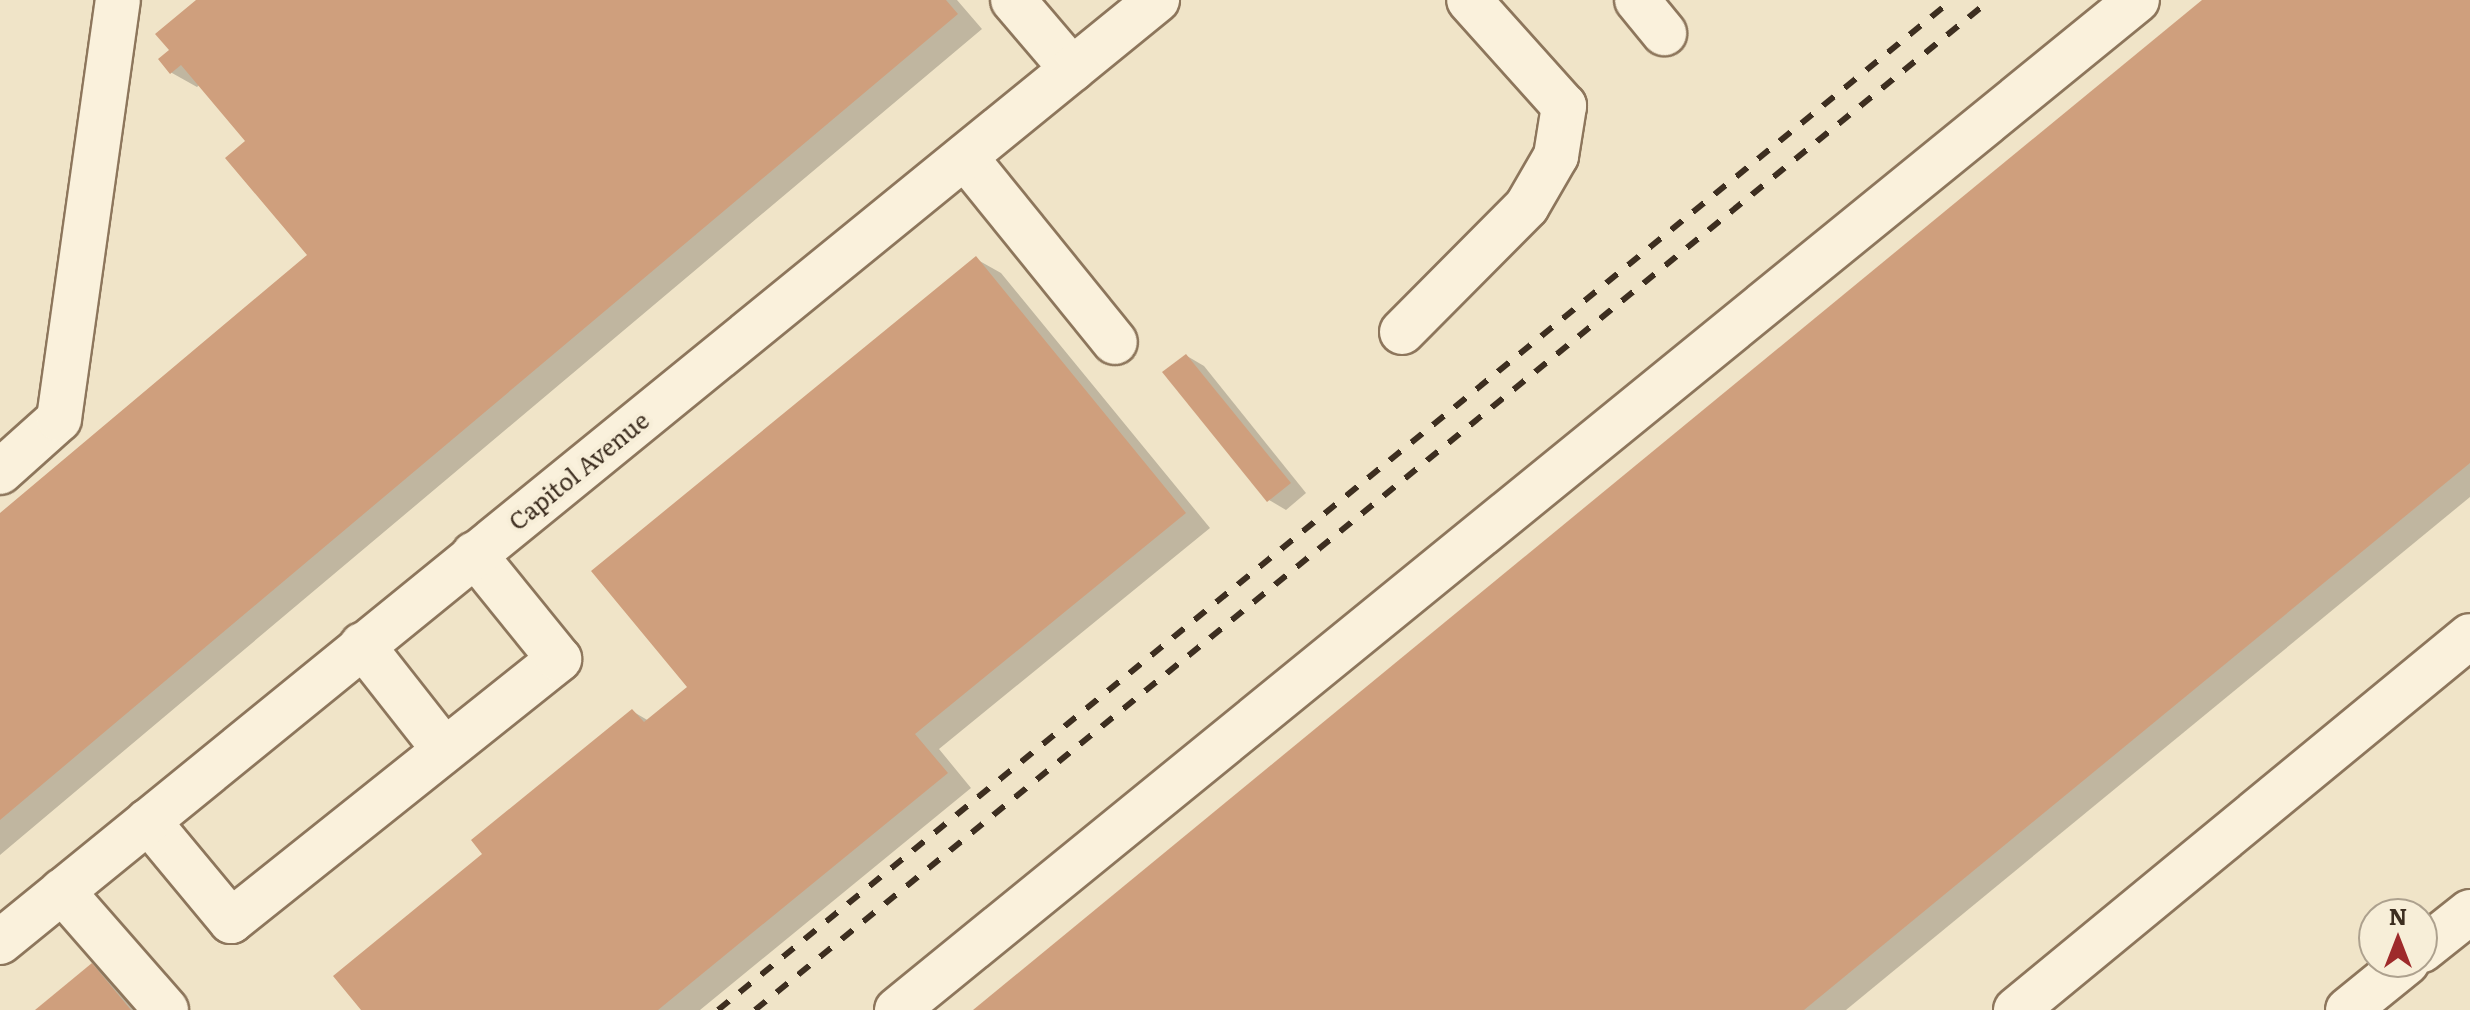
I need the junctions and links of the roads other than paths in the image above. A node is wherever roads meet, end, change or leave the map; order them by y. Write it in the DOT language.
graph roads {
  1 [pos="118,0"];
  2 [pos="1013,0"];
  3 [pos="1157,0"];
  4 [pos="1469,0"];
  5 [pos="2137,0"];
  6 [pos="1072,69"];
  7 [pos="965,157"];
  8 [pos="1402,332"];
  9 [pos="1115,342"];
  10 [pos="0,472"];
  11 [pos="474,554"];
  12 [pos="2470,636"];
  13 [pos="362,645"];
  14 [pos="443,748"];
  15 [pos="148,821"];
  16 [pos="62,891"];
  17 [pos="2470,912"];
  18 [pos="2438,937"];
  19 [pos="0,942"];
  20 [pos="2387,978"];
  21 [pos="166,1010"];
  22 [pos="897,1010"];
  23 [pos="2016,1010"];
  24 [pos="2348,1010"];
  1 -- 10 [label="street"];
  2 -- 6 [label="street"];
  3 -- 6 [label="street, Capitol Avenue"];
  4 -- 8 [label="street"];
  5 -- 22 [label="street"];
  6 -- 7 [label="street, Capitol Avenue"];
  7 -- 9 [label="street"];
  7 -- 11 [label="street, Capitol Avenue"];
  11 -- 13 [label="street, Capitol Avenue"];
  11 -- 14 [label="street"];
  12 -- 23 [label="street"];
  13 -- 14 [label="street"];
  13 -- 15 [label="street, Capitol Avenue"];
  14 -- 15 [label="street"];
  15 -- 16 [label="street, Capitol Avenue"];
  16 -- 19 [label="street, Capitol Avenue"];
  16 -- 21 [label="street"];
  17 -- 18 [label="street"];
  20 -- 24 [label="street"];
}
